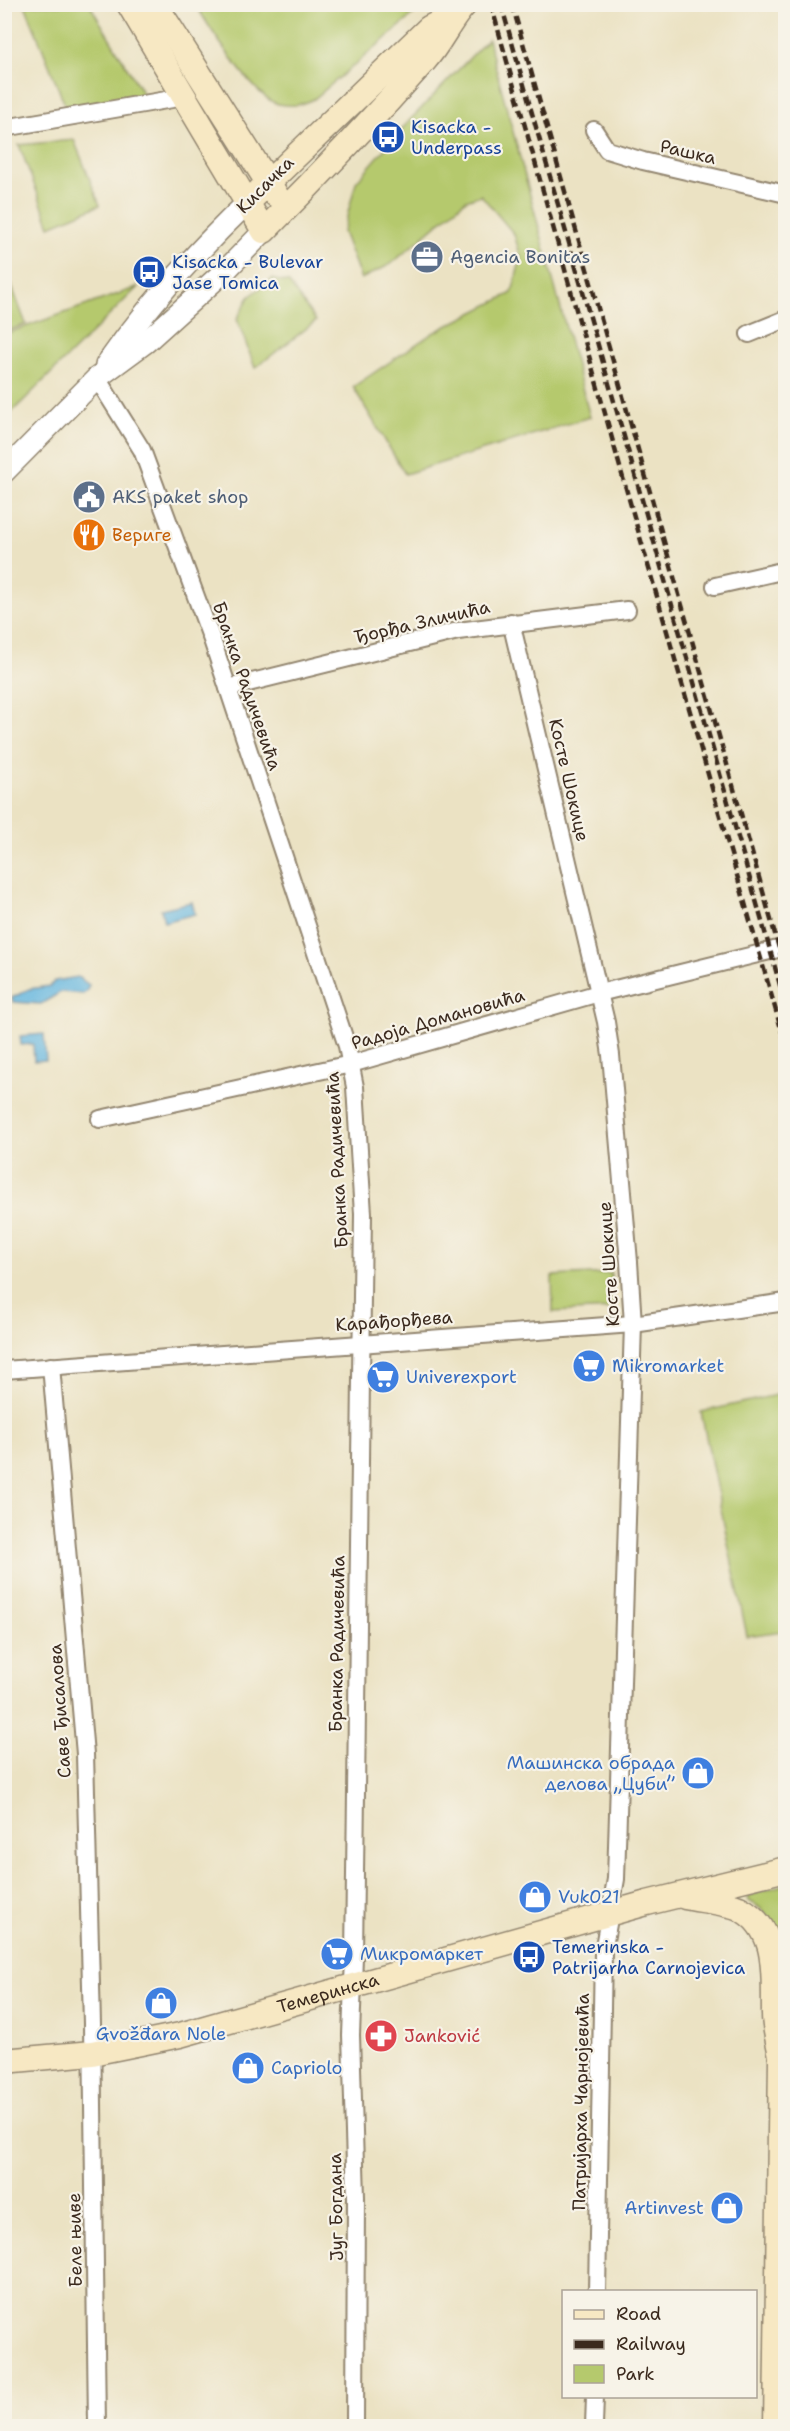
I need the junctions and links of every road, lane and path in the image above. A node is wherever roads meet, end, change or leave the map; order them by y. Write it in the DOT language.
graph roads {
  1 [pos="129,4"];
  2 [pos="155,4"];
  3 [pos="461,9"];
  4 [pos="184,97"];
  5 [pos="5,127"];
  6 [pos="594,130"];
  7 [pos="268,182"];
  8 [pos="786,194"];
  9 [pos="247,203"];
  10 [pos="285,210"];
  11 [pos="264,231"];
  12 [pos="786,318"];
  13 [pos="749,334"];
  14 [pos="97,378"];
  15 [pos="4,472"];
  16 [pos="786,570"];
  17 [pos="715,586"];
  18 [pos="627,610"];
  19 [pos="511,622"];
  20 [pos="228,688"];
  21 [pos="786,947"];
  22 [pos="599,993"];
  23 [pos="351,1064"];
  24 [pos="100,1119"];
  25 [pos="786,1302"];
  26 [pos="633,1324"];
  27 [pos="360,1343"];
  28 [pos="51,1366"];
  29 [pos="4,1370"];
  30 [pos="786,1869"];
  31 [pos="679,1896"];
  32 [pos="610,1914"];
  33 [pos="353,1987"];
  34 [pos="783,2047"];
  35 [pos="92,2053"];
  36 [pos="4,2061"];
  37 [pos="597,2290"];
  38 [pos="595,2398"];
  39 [pos="97,2427"];
  40 [pos="355,2427"];
  41 [pos="594,2427"];
  42 [pos="776,2427"];
  1 -- 4 [label="main road"];
  2 -- 7 [label="main road"];
  3 -- 7 [label="main road, Кисачка"];
  3 -- 10 [label="main road, Кисачка"];
  4 -- 5 [label="street"];
  4 -- 9 [label="main road"];
  6 -- 8 [label="street, Рашка"];
  7 -- 9 [label="main road, Кисачка"];
  7 -- 10 [label="main road"];
  9 -- 11 [label="main road"];
  9 -- 14 [label="street, Кисачка"];
  10 -- 11 [label="main road, Кисачка"];
  11 -- 14 [label="street, Кисачка"];
  12 -- 13 [label="street"];
  14 -- 15 [label="street, Кисачка"];
  14 -- 20 [label="street, Бранка Радичевића"];
  16 -- 17 [label="street"];
  18 -- 19 [label="street, Ђорђа Зличића"];
  19 -- 20 [label="street, Ђорђа Зличића"];
  19 -- 22 [label="street, Косте Шокице"];
  20 -- 23 [label="street, Бранка Радичевића"];
  21 -- 22 [label="street, Радоја Домановића"];
  22 -- 23 [label="street, Радоја Домановића"];
  22 -- 26 [label="street, Косте Шокице"];
  23 -- 24 [label="street, Радоја Домановића"];
  23 -- 27 [label="street, Бранка Радичевића"];
  25 -- 26 [label="street, Карађорђева"];
  26 -- 27 [label="street, Карађорђева"];
  26 -- 32 [label="street, Косте Шокице"];
  27 -- 28 [label="street, Карађорђева"];
  27 -- 33 [label="street, Бранка Радичевића"];
  28 -- 29 [label="street, Карађорђева"];
  28 -- 35 [label="street, Саве Ђисалова"];
  30 -- 31 [label="main road, Темеринска"];
  31 -- 32 [label="main road, Темеринска"];
  31 -- 34 [label="main road"];
  32 -- 33 [label="main road, Темеринска"];
  32 -- 37 [label="street, Патријарха Чарнојевића"];
  33 -- 35 [label="main road, Темеринска"];
  33 -- 40 [label="street, Југ Богдана"];
  34 -- 42 [label="main road"];
  35 -- 36 [label="main road, Темеринска"];
  35 -- 39 [label="street, Беле њиве"];
  38 -- 41 [label="street"];
}
